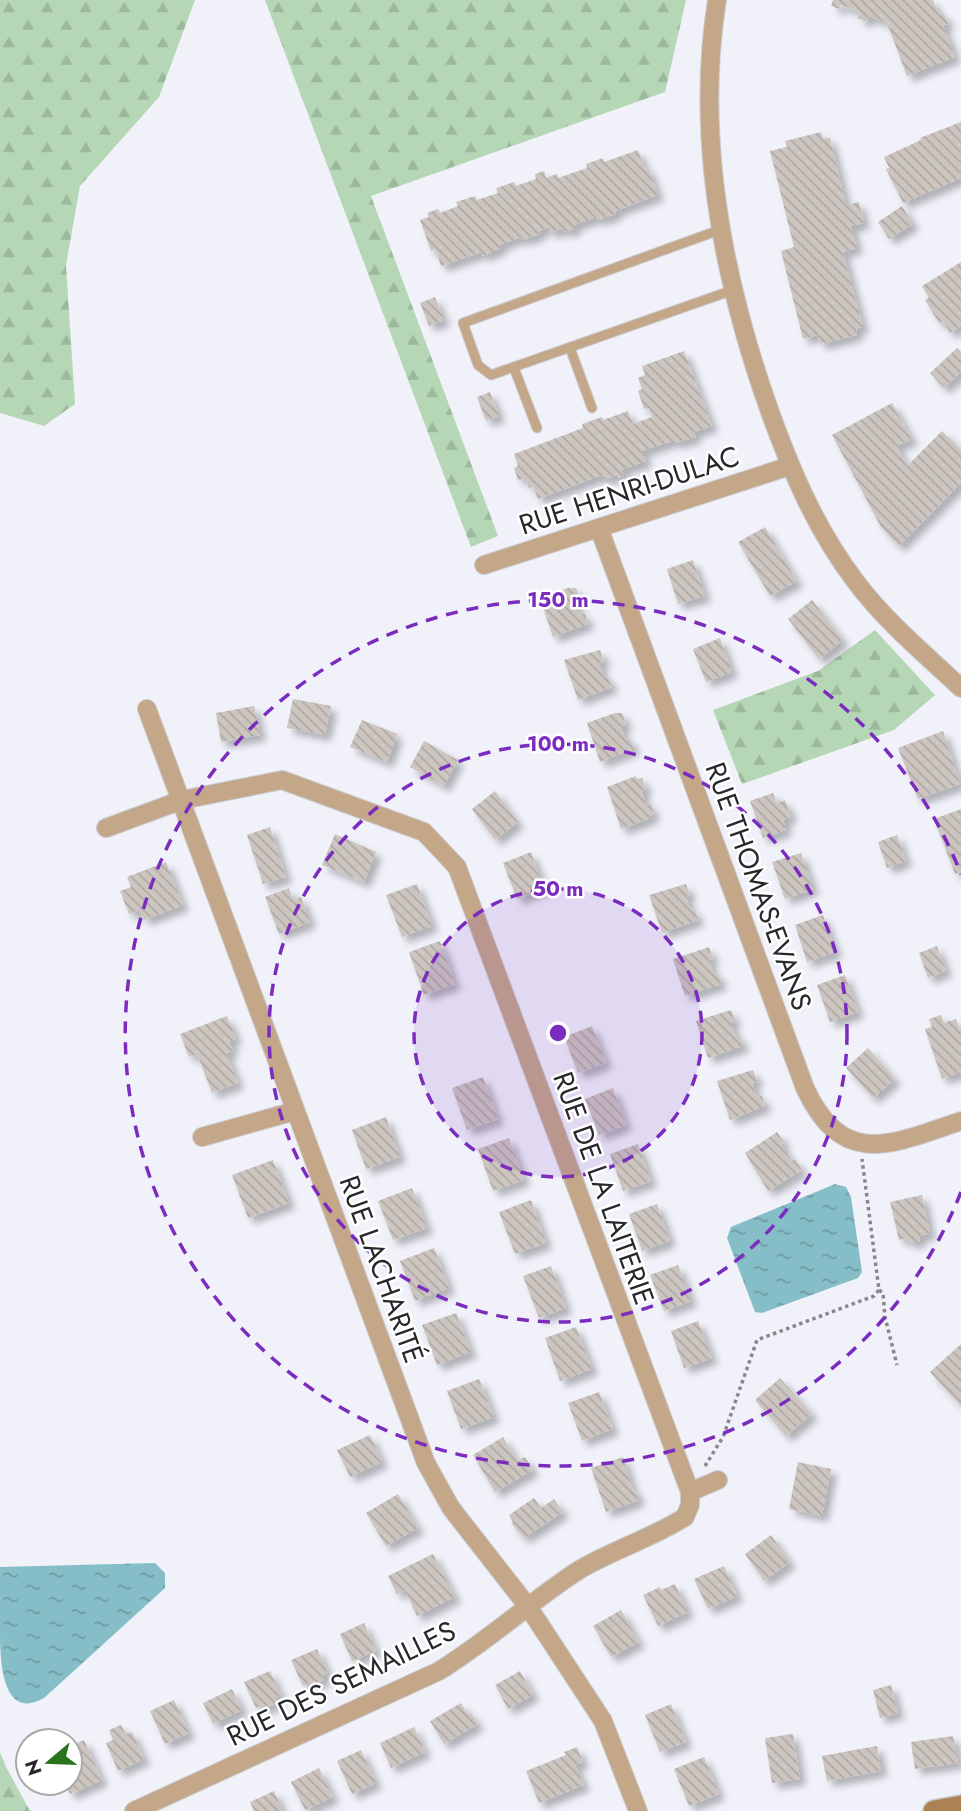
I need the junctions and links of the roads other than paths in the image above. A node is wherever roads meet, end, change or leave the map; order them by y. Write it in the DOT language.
graph roads {
  1 [pos="717,0"];
  2 [pos="722,229"];
  3 [pos="733,290"];
  4 [pos="570,348"];
  5 [pos="514,368"];
  6 [pos="592,408"];
  7 [pos="537,428"];
  8 [pos="790,466"];
  9 [pos="599,528"];
  10 [pos="484,565"];
  11 [pos="961,688"];
  12 [pos="147,709"];
  13 [pos="182,800"];
  14 [pos="106,828"];
  15 [pos="295,1111"];
  16 [pos="961,1121"];
  17 [pos="202,1137"];
  18 [pos="718,1480"];
  19 [pos="690,1492"];
  20 [pos="529,1608"];
  21 [pos="961,1806"];
  22 [pos="134,1811"];
  23 [pos="638,1811"];
  24 [pos="934,1811"];
  1 -- 2 [label="street"];
  2 -- 3 [label="street"];
  2 -- 5 [label="lane"];
  3 -- 4 [label="lane"];
  3 -- 8 [label="street"];
  4 -- 5 [label="lane"];
  4 -- 6 [label="lane"];
  5 -- 7 [label="lane"];
  8 -- 9 [label="street, RUE HENRI-DULAC"];
  8 -- 11 [label="street"];
  9 -- 10 [label="street, RUE HENRI-DULAC"];
  9 -- 16 [label="street, RUE THOMAS-EVANS"];
  12 -- 13 [label="street, RUE LACHARITÉ"];
  13 -- 14 [label="street, RUE DE LA LAITERIE"];
  13 -- 15 [label="street, RUE LACHARITÉ"];
  13 -- 19 [label="street, RUE DE LA LAITERIE"];
  15 -- 17 [label="street"];
  15 -- 20 [label="street, RUE LACHARITÉ"];
  18 -- 19 [label="street"];
  19 -- 20 [label="street, RUE DES SEMAILLES"];
  20 -- 22 [label="street, RUE DES SEMAILLES"];
  20 -- 23 [label="street, RUE LACHARITÉ"];
  21 -- 24 [label="street"];
}
